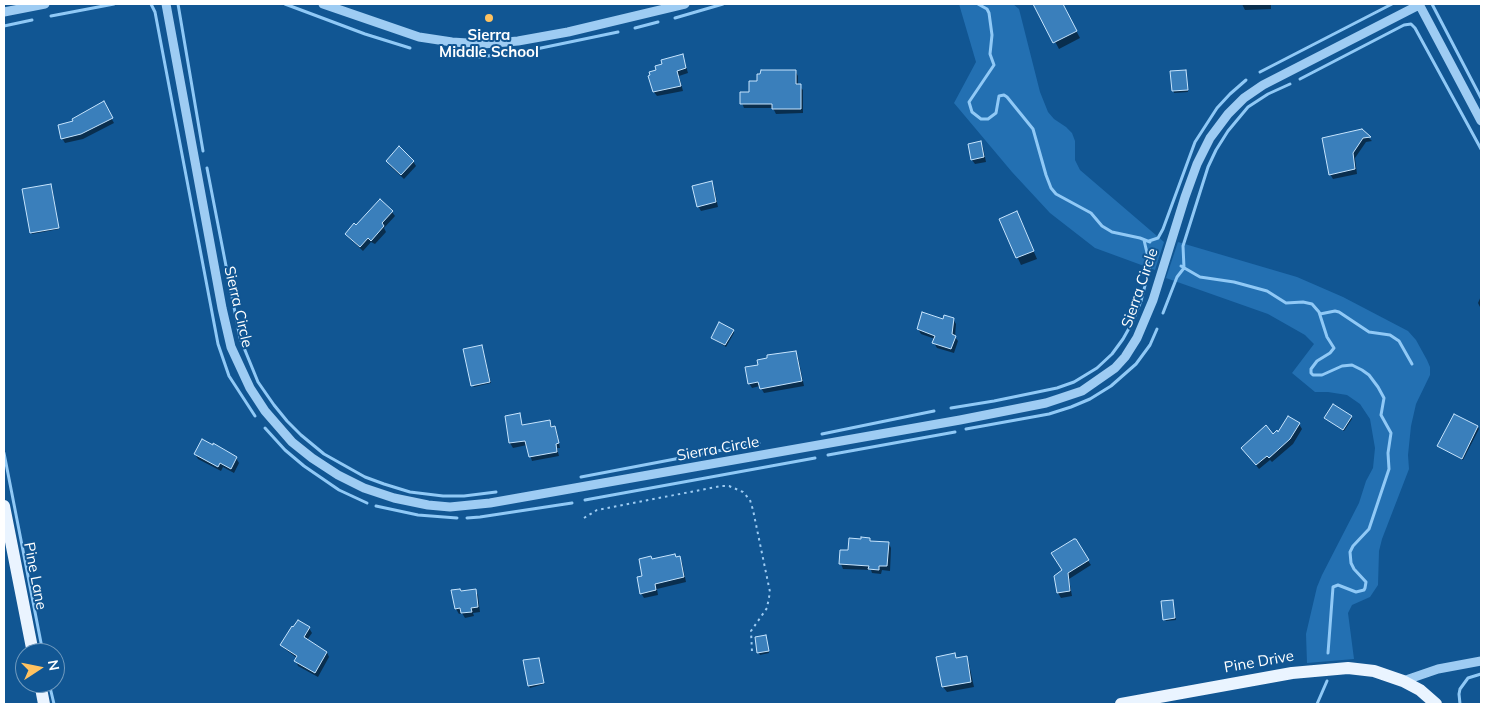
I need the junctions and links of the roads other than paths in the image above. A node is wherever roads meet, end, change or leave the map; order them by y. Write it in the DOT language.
graph roads {
  1 [pos="45,4"];
  2 [pos="166,4"];
  3 [pos="323,4"];
  4 [pos="685,4"];
  5 [pos="1419,4"];
  6 [pos="4,12"];
  7 [pos="1481,121"];
  8 [pos="4,506"];
  9 [pos="31,643"];
  10 [pos="1481,661"];
  11 [pos="1402,681"];
  12 [pos="1121,704"];
  13 [pos="1436,704"];
  1 -- 6 [label="street"];
  2 -- 5 [label="street, Sierra Circle"];
  3 -- 4 [label="street"];
  5 -- 7 [label="street"];
  8 -- 9 [label="main road, Pine Lane"];
  10 -- 11 [label="street"];
  11 -- 12 [label="main road, Pine Drive"];
  11 -- 13 [label="main road, Pine Drive"];
}
